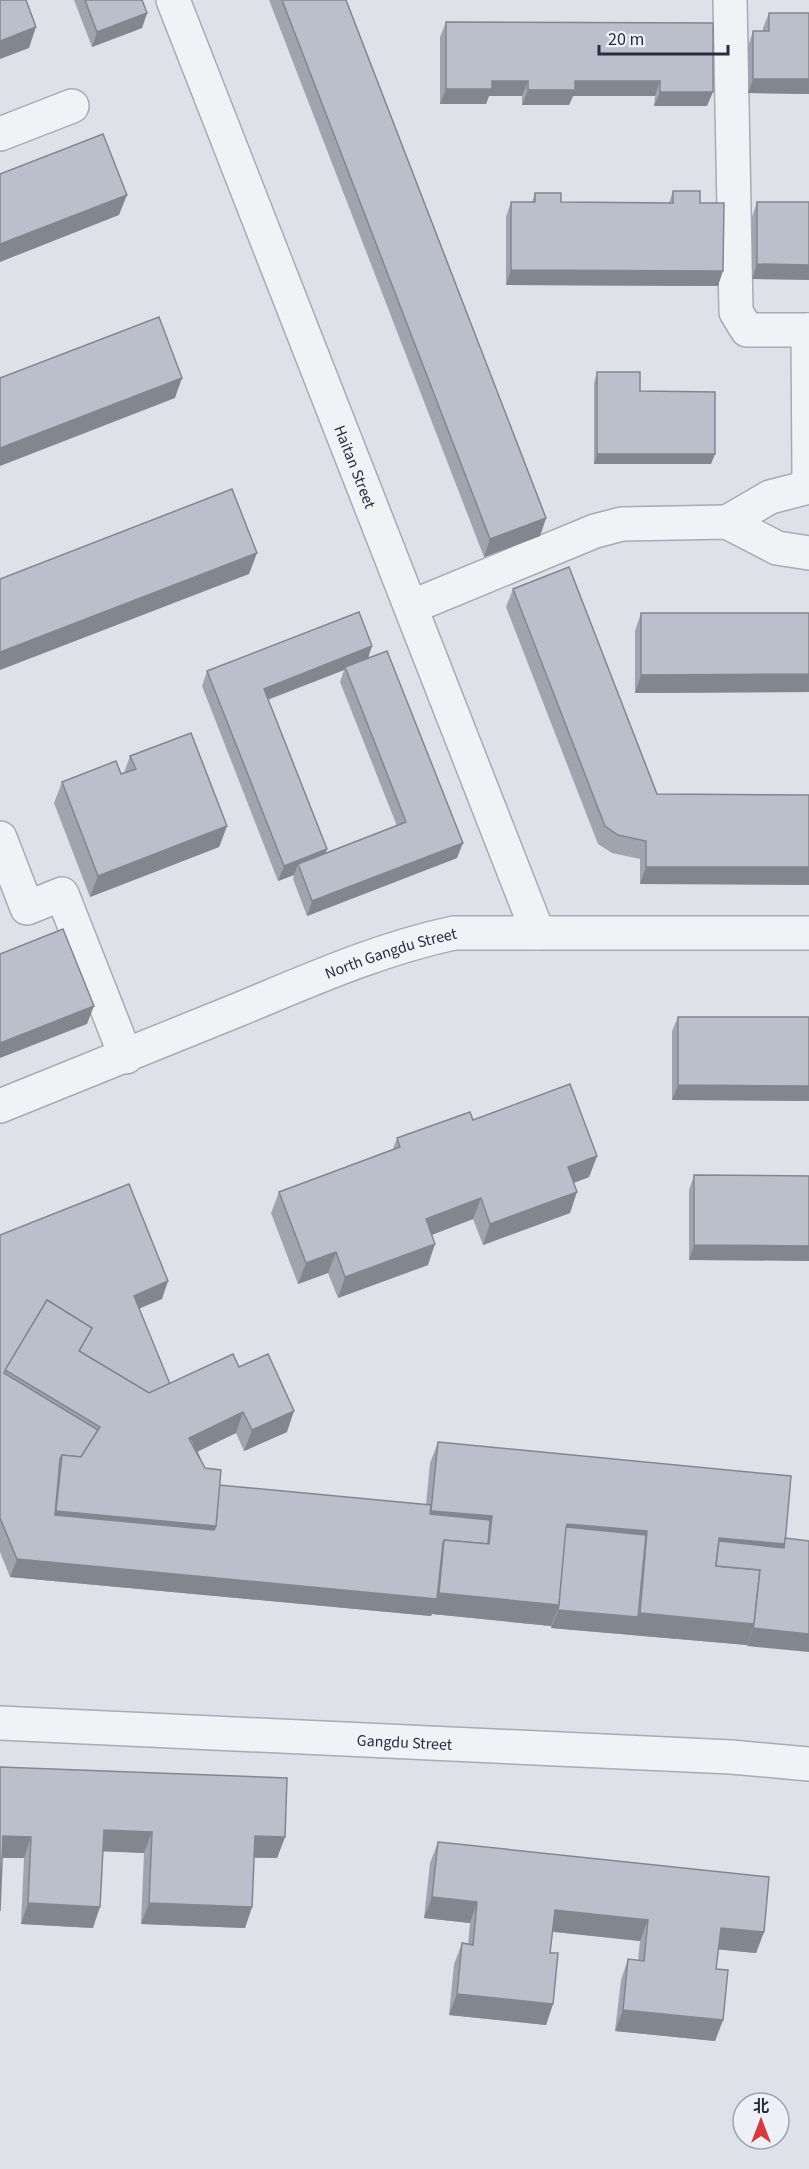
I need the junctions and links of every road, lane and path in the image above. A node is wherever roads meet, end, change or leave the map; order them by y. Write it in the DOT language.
graph roads {
  1 [pos="173,0"];
  2 [pos="730,0"];
  3 [pos="72,106"];
  4 [pos="0,134"];
  5 [pos="808,330"];
  6 [pos="809,480"];
  7 [pos="809,488"];
  8 [pos="727,522"];
  9 [pos="809,553"];
  10 [pos="411,607"];
  11 [pos="0,838"];
  12 [pos="538,933"];
  13 [pos="809,933"];
  14 [pos="126,1057"];
  15 [pos="0,1106"];
  16 [pos="0,1723"];
  17 [pos="809,1764"];
  1 -- 10 [label="street, Haitan Street"];
  2 -- 5 [label="street"];
  3 -- 4 [label="street"];
  5 -- 6 [label="street"];
  7 -- 8 [label="street"];
  8 -- 9 [label="street"];
  8 -- 10 [label="street"];
  10 -- 12 [label="street, Haitan Street"];
  11 -- 14 [label="street"];
  12 -- 13 [label="street, North Gangdu Street"];
  12 -- 14 [label="street, North Gangdu Street"];
  14 -- 15 [label="street, North Gangdu Street"];
  16 -- 17 [label="street, Gangdu Street"];
}
